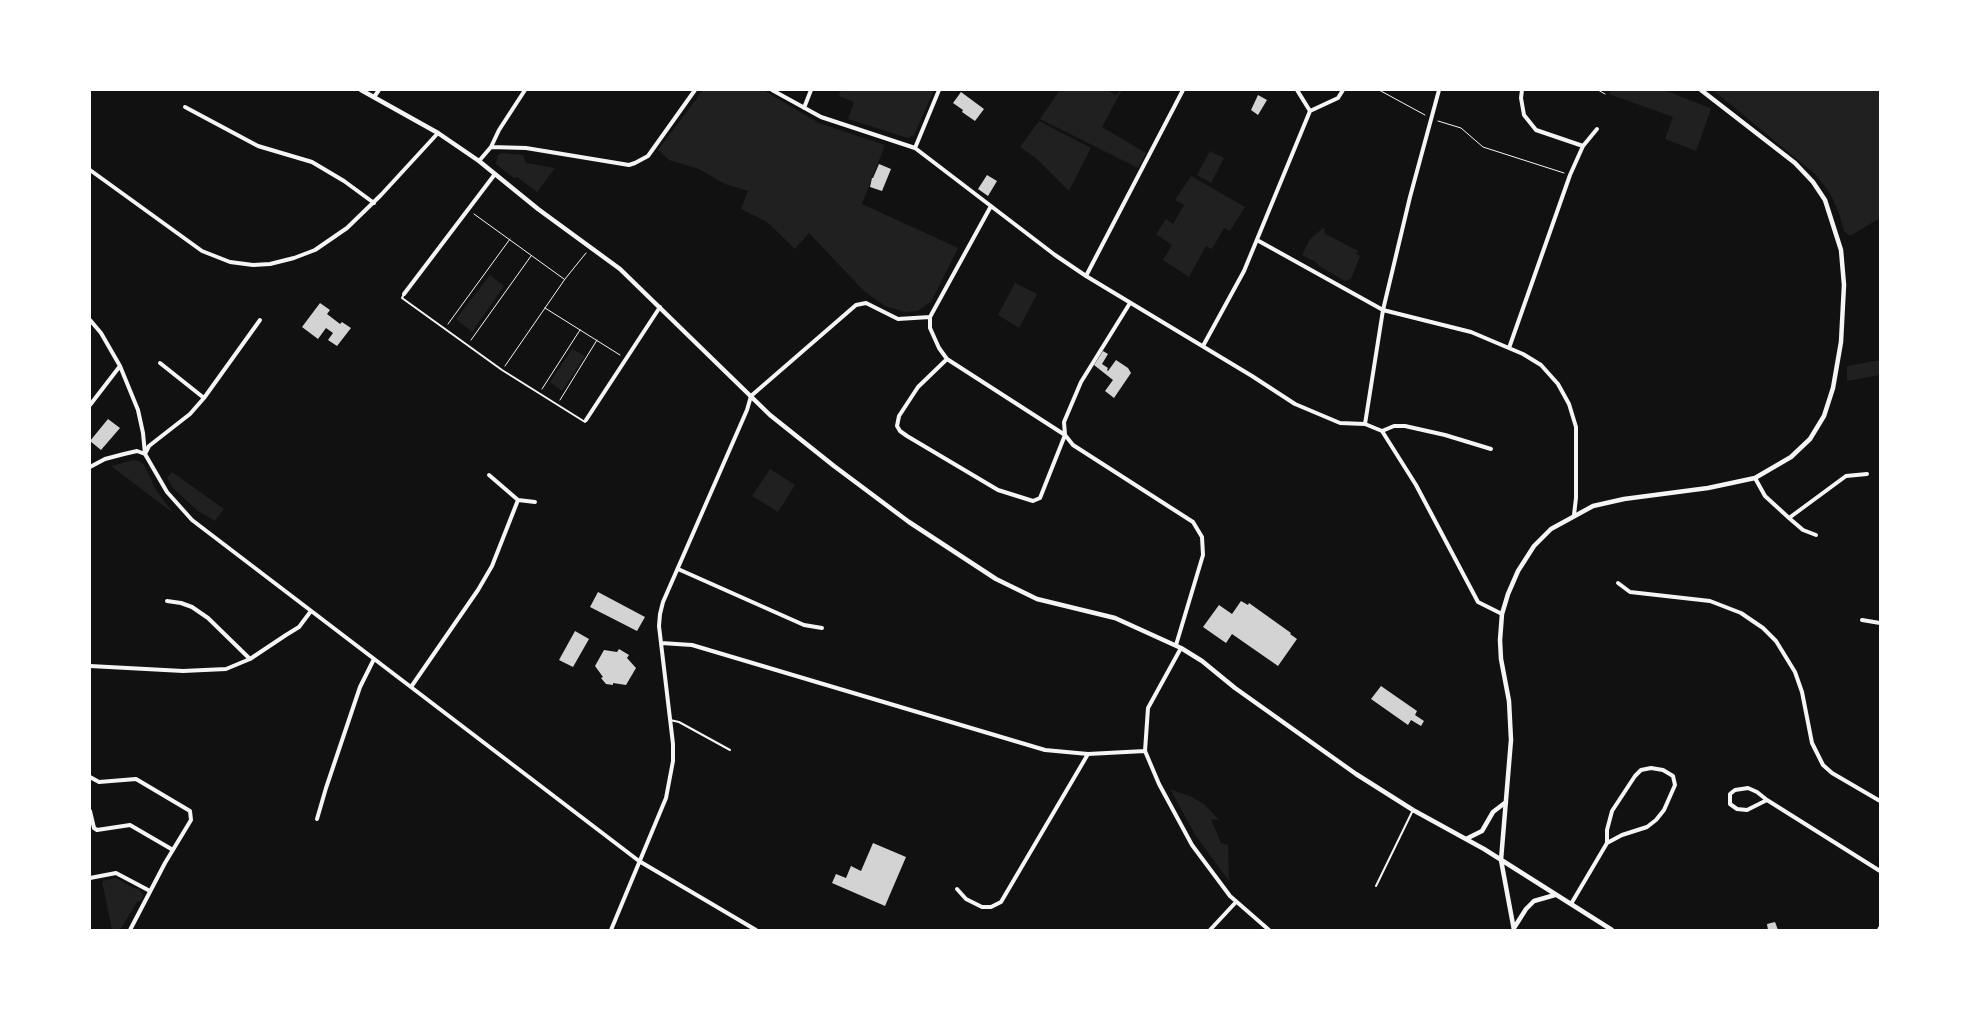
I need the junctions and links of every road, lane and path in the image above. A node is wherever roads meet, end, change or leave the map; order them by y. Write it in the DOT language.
graph roads {
  1 [pos="361,90"];
  2 [pos="379,90"];
  3 [pos="525,90"];
  4 [pos="695,90"];
  5 [pos="772,90"];
  6 [pos="811,90"];
  7 [pos="939,90"];
  8 [pos="1183,90"];
  9 [pos="1297,90"];
  10 [pos="1343,90"];
  11 [pos="1379,90"];
  12 [pos="1439,90"];
  13 [pos="1522,90"];
  14 [pos="1598,90"];
  15 [pos="1701,90"];
  16 [pos="1605,94"];
  17 [pos="374,97"];
  18 [pos="185,107"];
  19 [pos="804,108"];
  20 [pos="1310,111"];
  21 [pos="1432,119"];
  22 [pos="1597,129"];
  23 [pos="438,133"];
  24 [pos="1583,146"];
  25 [pos="492,147"];
  26 [pos="915,148"];
  27 [pos="480,161"];
  28 [pos="90,170"];
  29 [pos="495,174"];
  30 [pos="1570,175"];
  31 [pos="374,203"];
  32 [pos="991,206"];
  33 [pos="468,210"];
  34 [pos="510,239"];
  35 [pos="1257,240"];
  36 [pos="591,247"];
  37 [pos="532,255"];
  38 [pos="1086,276"];
  39 [pos="565,279"];
  40 [pos="404,294"];
  41 [pos="1130,303"];
  42 [pos="660,307"];
  43 [pos="545,308"];
  44 [pos="1383,310"];
  45 [pos="930,317"];
  46 [pos="90,320"];
  47 [pos="260,320"];
  48 [pos="445,329"];
  49 [pos="580,330"];
  50 [pos="597,340"];
  51 [pos="467,345"];
  52 [pos="1203,346"];
  53 [pos="1509,348"];
  54 [pos="627,359"];
  55 [pos="947,359"];
  56 [pos="160,363"];
  57 [pos="120,366"];
  58 [pos="502,370"];
  59 [pos="539,394"];
  60 [pos="751,396"];
  61 [pos="204,398"];
  62 [pos="90,405"];
  63 [pos="557,405"];
  64 [pos="586,420"];
  65 [pos="1365,424"];
  66 [pos="1382,431"];
  67 [pos="1065,435"];
  68 [pos="1490,450"];
  69 [pos="145,454"];
  70 [pos="90,467"];
  71 [pos="1867,474"];
  72 [pos="488,475"];
  73 [pos="1755,478"];
  74 [pos="518,500"];
  75 [pos="535,502"];
  76 [pos="1574,515"];
  77 [pos="1789,518"];
  78 [pos="1816,535"];
  79 [pos="678,568"];
  80 [pos="1618,582"];
  81 [pos="168,601"];
  82 [pos="311,611"];
  83 [pos="1502,614"];
  84 [pos="1862,620"];
  85 [pos="1880,623"];
  86 [pos="822,628"];
  87 [pos="661,643"];
  88 [pos="1176,645"];
  89 [pos="1181,648"];
  90 [pos="250,659"];
  91 [pos="374,659"];
  92 [pos="90,666"];
  93 [pos="411,687"];
  94 [pos="670,720"];
  95 [pos="730,750"];
  96 [pos="1145,751"];
  97 [pos="1088,754"];
  98 [pos="90,777"];
  99 [pos="1767,800"];
  100 [pos="1506,802"];
  101 [pos="1880,802"];
  102 [pos="1413,810"];
  103 [pos="90,811"];
  104 [pos="318,819"];
  105 [pos="1466,838"];
  106 [pos="1607,843"];
  107 [pos="172,850"];
  108 [pos="1501,860"];
  109 [pos="639,861"];
  110 [pos="1880,871"];
  111 [pos="90,878"];
  112 [pos="1376,886"];
  113 [pos="957,889"];
  114 [pos="150,891"];
  115 [pos="1555,894"];
  116 [pos="1236,902"];
  117 [pos="1571,904"];
  118 [pos="1514,929"];
  119 [pos="129,930"];
  120 [pos="611,930"];
  121 [pos="756,930"];
  122 [pos="1210,930"];
  123 [pos="1269,930"];
  124 [pos="1612,930"];
  1 -- 17 [label="street"];
  2 -- 17 [label="street"];
  3 -- 25 [label="street"];
  4 -- 25 [label="street"];
  5 -- 19 [label="street"];
  6 -- 19 [label="street"];
  7 -- 26 [label="street"];
  8 -- 38 [label="street"];
  9 -- 20 [label="street"];
  10 -- 20 [label="street"];
  11 -- 21 [label="path"];
  12 -- 21 [label="street"];
  13 -- 24 [label="street"];
  14 -- 16 [label="path"];
  15 -- 73 [label="street"];
  17 -- 23 [label="street"];
  18 -- 31 [label="street"];
  19 -- 26 [label="street"];
  20 -- 35 [label="street"];
  21 -- 30 [label="path"];
  21 -- 44 [label="street"];
  22 -- 24 [label="street"];
  23 -- 27 [label="street"];
  23 -- 31 [label="street"];
  24 -- 30 [label="street"];
  25 -- 27 [label="street"];
  26 -- 32 [label="street"];
  27 -- 29 [label="street"];
  28 -- 31 [label="street"];
  29 -- 33 [label="street"];
  29 -- 36 [label="street"];
  30 -- 53 [label="street"];
  32 -- 38 [label="street"];
  32 -- 45 [label="street"];
  33 -- 34 [label="path"];
  33 -- 40 [label="street"];
  34 -- 37 [label="path"];
  34 -- 48 [label="path"];
  35 -- 44 [label="street"];
  35 -- 52 [label="street"];
  36 -- 39 [label="path"];
  36 -- 42 [label="street"];
  37 -- 39 [label="path"];
  37 -- 51 [label="path"];
  38 -- 41 [label="street"];
  39 -- 43 [label="path"];
  40 -- 48 [label="lane"];
  41 -- 52 [label="street"];
  41 -- 67 [label="street"];
  42 -- 54 [label="street"];
  42 -- 60 [label="street"];
  43 -- 49 [label="path"];
  43 -- 58 [label="path"];
  44 -- 53 [label="street"];
  44 -- 65 [label="street"];
  45 -- 55 [label="street"];
  45 -- 60 [label="street"];
  46 -- 57 [label="street"];
  47 -- 61 [label="street"];
  48 -- 51 [label="lane"];
  49 -- 50 [label="path"];
  49 -- 59 [label="path"];
  50 -- 54 [label="path"];
  50 -- 63 [label="path"];
  51 -- 58 [label="lane"];
  52 -- 65 [label="street"];
  53 -- 76 [label="street"];
  54 -- 64 [label="street"];
  55 -- 67 [label="street"];
  55 -- 67 [label="street"];
  56 -- 61 [label="street"];
  57 -- 62 [label="street"];
  57 -- 69 [label="street"];
  58 -- 59 [label="lane"];
  59 -- 63 [label="lane"];
  60 -- 79 [label="street"];
  60 -- 88 [label="street"];
  61 -- 69 [label="street"];
  63 -- 64 [label="lane"];
  65 -- 66 [label="street"];
  66 -- 68 [label="street"];
  66 -- 83 [label="street"];
  67 -- 88 [label="street"];
  69 -- 70 [label="street"];
  69 -- 82 [label="street"];
  71 -- 77 [label="street"];
  72 -- 74 [label="street"];
  73 -- 76 [label="street"];
  73 -- 77 [label="street"];
  74 -- 75 [label="street"];
  74 -- 93 [label="street"];
  76 -- 83 [label="street"];
  77 -- 78 [label="street"];
  79 -- 86 [label="street"];
  79 -- 87 [label="street"];
  80 -- 101 [label="street"];
  81 -- 90 [label="street"];
  82 -- 90 [label="street"];
  82 -- 91 [label="street"];
  83 -- 100 [label="street"];
  84 -- 85 [label="street"];
  87 -- 94 [label="street"];
  87 -- 97 [label="street"];
  88 -- 89 [label="street"];
  89 -- 96 [label="street"];
  89 -- 102 [label="street"];
  90 -- 92 [label="street"];
  91 -- 93 [label="street"];
  91 -- 104 [label="street"];
  93 -- 109 [label="street"];
  94 -- 95 [label="lane"];
  94 -- 109 [label="street"];
  96 -- 97 [label="street"];
  96 -- 116 [label="street"];
  97 -- 113 [label="street"];
  98 -- 107 [label="street"];
  99 -- 99 [label="street"];
  99 -- 110 [label="street"];
  100 -- 105 [label="street"];
  100 -- 108 [label="street"];
  102 -- 105 [label="street"];
  102 -- 112 [label="lane"];
  103 -- 107 [label="street"];
  105 -- 108 [label="street"];
  106 -- 106 [label="street"];
  106 -- 117 [label="street"];
  107 -- 114 [label="street"];
  108 -- 115 [label="street"];
  108 -- 118 [label="street"];
  109 -- 120 [label="street"];
  109 -- 121 [label="street"];
  111 -- 114 [label="street"];
  114 -- 119 [label="street"];
  115 -- 117 [label="street"];
  115 -- 118 [label="street"];
  116 -- 122 [label="street"];
  116 -- 123 [label="street"];
  117 -- 124 [label="street"];
}
